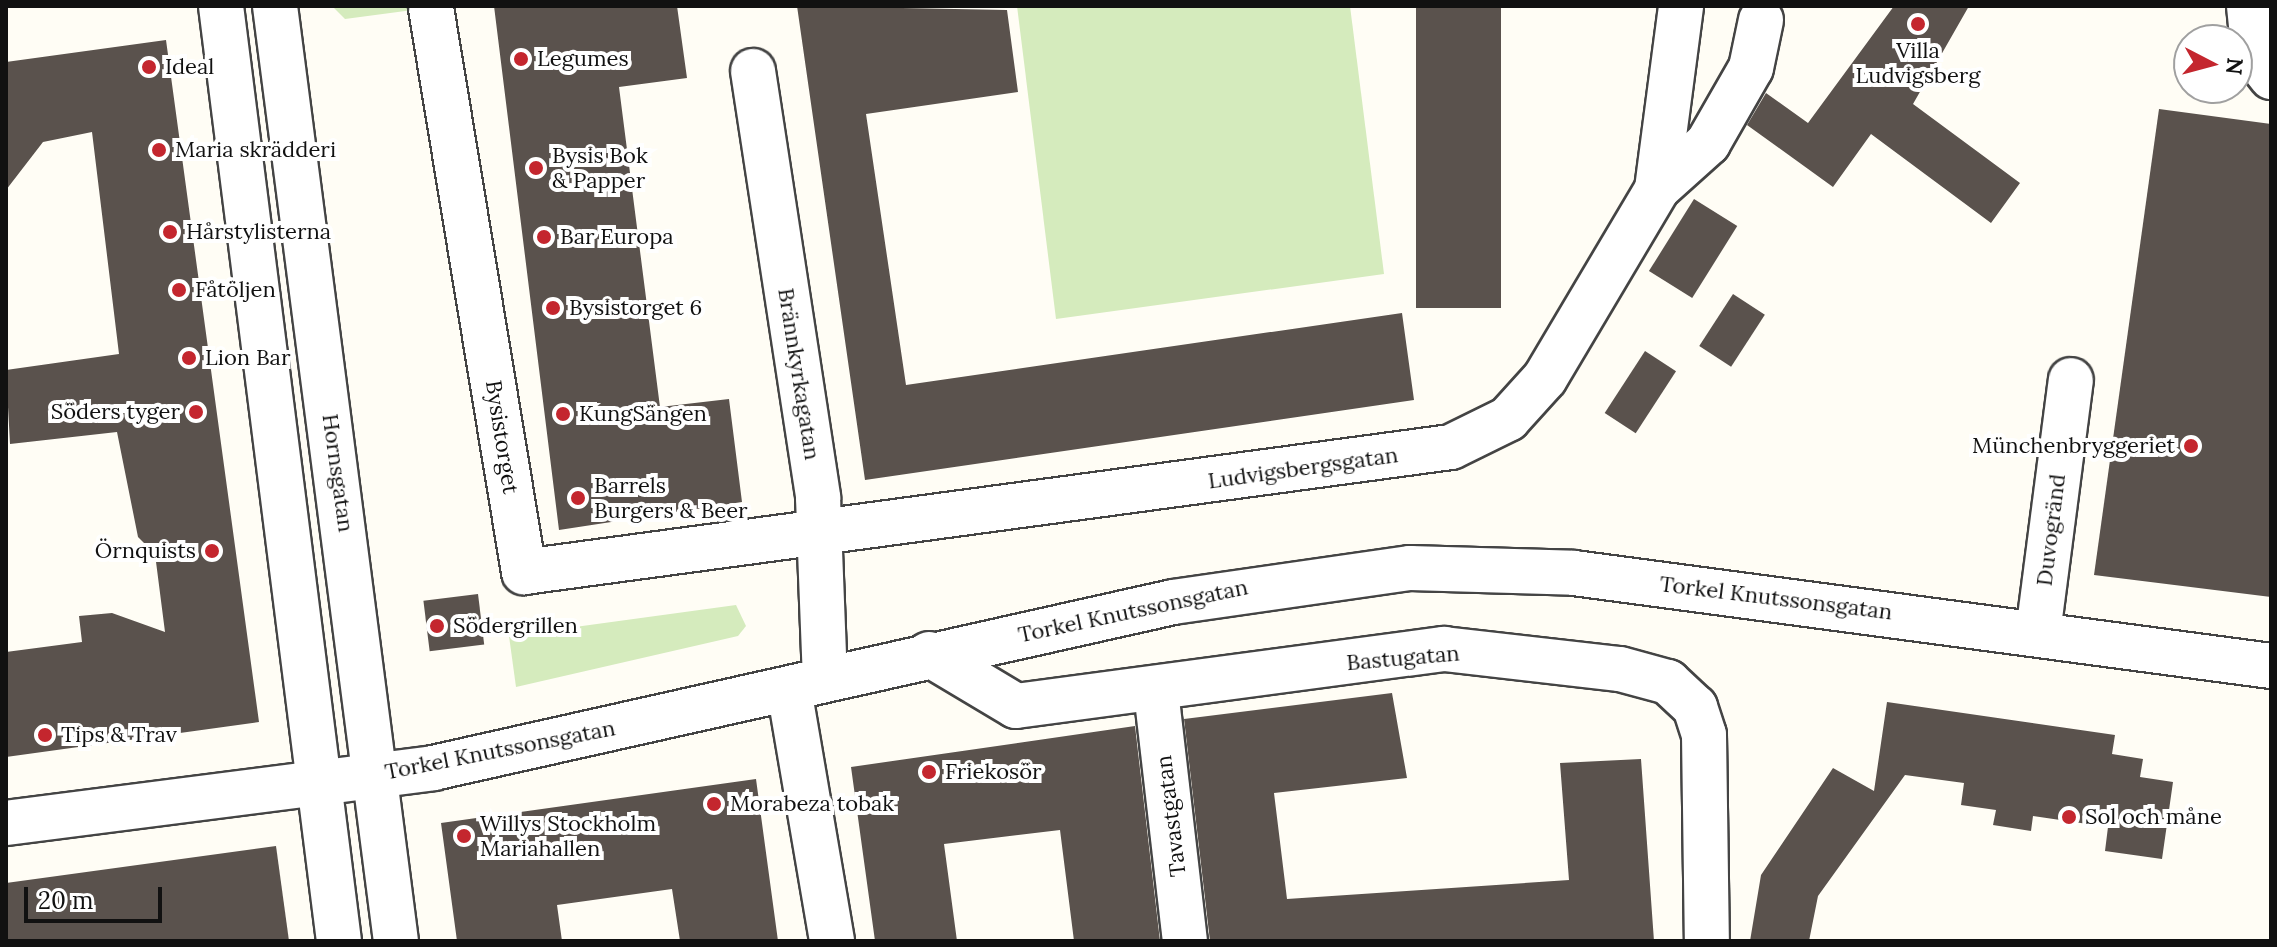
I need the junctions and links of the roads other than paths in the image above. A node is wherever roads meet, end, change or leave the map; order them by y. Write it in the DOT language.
graph roads {
  1 [pos="221,6"];
  2 [pos="275,6"];
  3 [pos="1681,6"];
  4 [pos="2249,6"];
  5 [pos="431,8"];
  6 [pos="1761,20"];
  7 [pos="753,71"];
  8 [pos="2271,77"];
  9 [pos="1657,189"];
  10 [pos="2071,380"];
  11 [pos="820,535"];
  12 [pos="2038,633"];
  13 [pos="929,654"];
  14 [pos="2271,666"];
  15 [pos="807,684"];
  16 [pos="1156,691"];
  17 [pos="378,775"];
  18 [pos="316,782"];
  19 [pos="6,823"];
  20 [pos="339,941"];
  21 [pos="396,941"];
  22 [pos="832,941"];
  23 [pos="1185,941"];
  24 [pos="1707,941"];
  1 -- 18 [label="street"];
  2 -- 17 [label="street, Hornsgatan"];
  3 -- 9 [label="street, Ludvigsbergsgatan"];
  4 -- 8 [label="street"];
  5 -- 11 [label="street, Bysistorget"];
  6 -- 9 [label="street, Ludvigsbergsgatan"];
  7 -- 11 [label="street, Brännkyrkagatan"];
  9 -- 11 [label="street, Ludvigsbergsgatan"];
  10 -- 12 [label="street, Duvogränd"];
  11 -- 15 [label="street, Brännkyrkagatan"];
  12 -- 13 [label="street, Torkel Knutssonsgatan"];
  12 -- 14 [label="street, Torkel Knutssonsgatan"];
  13 -- 15 [label="street, Torkel Knutssonsgatan"];
  13 -- 16 [label="street, Bastugatan"];
  15 -- 17 [label="street, Torkel Knutssonsgatan"];
  15 -- 22 [label="street, Brännkyrkagatan"];
  16 -- 23 [label="street, Tavastgatan"];
  16 -- 24 [label="street, Bastugatan"];
  17 -- 18 [label="street, Torkel Knutssonsgatan"];
  17 -- 21 [label="street, Hornsgatan"];
  18 -- 19 [label="street, Torkel Knutssonsgatan"];
  18 -- 20 [label="street"];
}
